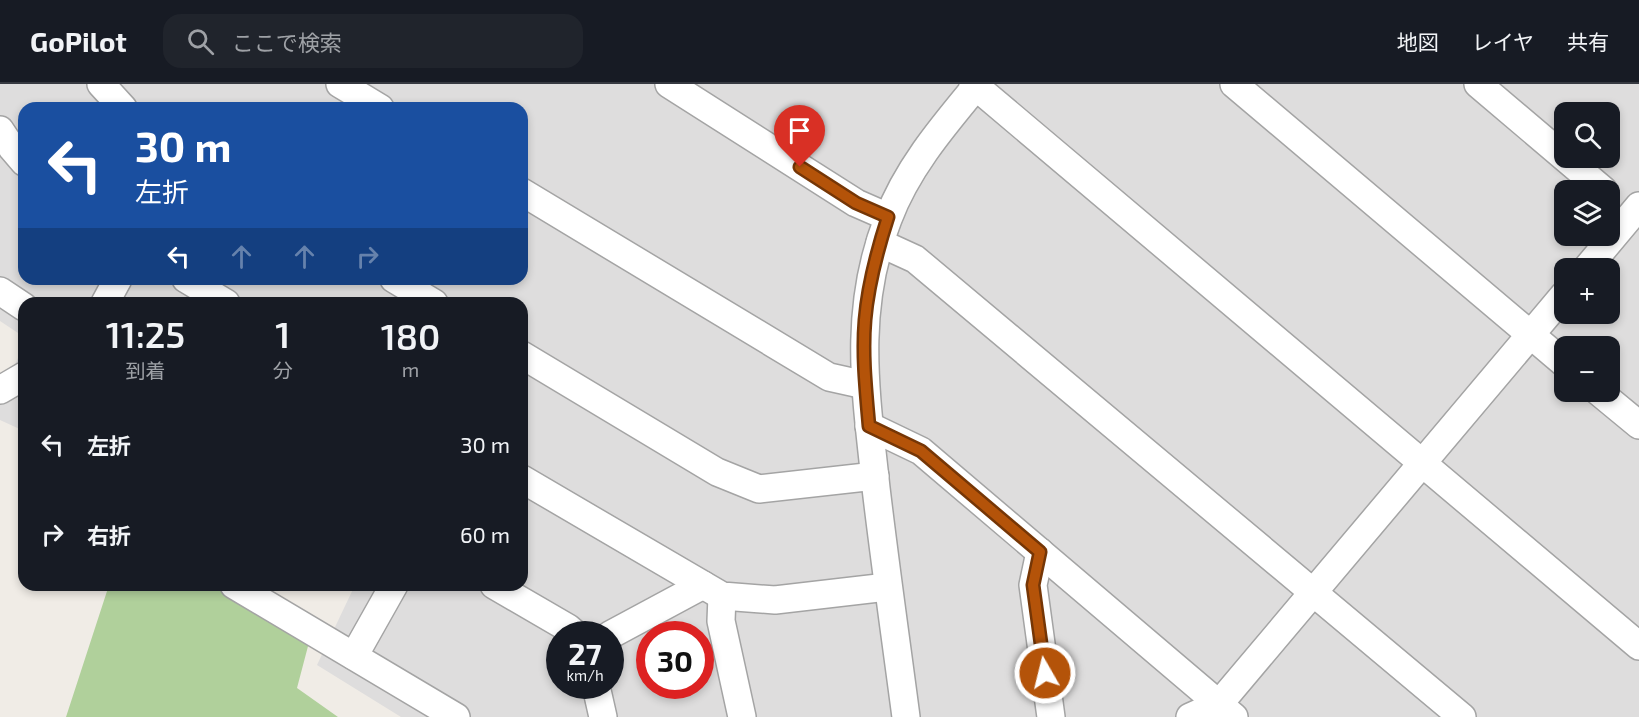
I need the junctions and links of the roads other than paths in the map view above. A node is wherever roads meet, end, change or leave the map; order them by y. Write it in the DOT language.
graph roads {
  1 [pos="101,84"];
  2 [pos="340,84"];
  3 [pos="669,84"];
  4 [pos="1234,84"];
  5 [pos="1478,84"];
  6 [pos="976,85"];
  7 [pos="118,102"];
  8 [pos="370,102"];
  9 [pos="0,130"];
  10 [pos="18,155"];
  11 [pos="1591,180"];
  12 [pos="528,196"];
  13 [pos="1620,203"];
  14 [pos="1637,214"];
  15 [pos="888,217"];
  16 [pos="880,243"];
  17 [pos="1596,258"];
  18 [pos="196,285"];
  19 [pos="404,285"];
  20 [pos="0,291"];
  21 [pos="216,297"];
  22 [pos="424,297"];
  23 [pos="18,303"];
  24 [pos="1554,307"];
  25 [pos="1531,335"];
  26 [pos="1554,355"];
  27 [pos="528,359"];
  28 [pos="18,380"];
  29 [pos="865,385"];
  30 [pos="0,390"];
  31 [pos="1611,402"];
  32 [pos="1639,425"];
  33 [pos="869,426"];
  34 [pos="1422,464"];
  35 [pos="875,476"];
  36 [pos="528,483"];
  37 [pos="1040,552"];
  38 [pos="887,587"];
  39 [pos="244,591"];
  40 [pos="391,591"];
  41 [pos="504,591"];
  42 [pos="713,591"];
  43 [pos="1314,592"];
  44 [pos="556,621"];
  45 [pos="624,629"];
  46 [pos="1639,646"];
  47 [pos="354,656"];
  48 [pos="599,699"];
  49 [pos="1227,711"];
  50 [pos="456,717"];
  51 [pos="603,717"];
  52 [pos="742,717"];
  53 [pos="906,717"];
  54 [pos="1051,717"];
  55 [pos="1190,717"];
  56 [pos="1462,717"];
  1 -- 7 [label="street"];
  2 -- 8 [label="street"];
  3 -- 15 [label="street"];
  4 -- 25 [label="street"];
  5 -- 11 [label="street"];
  6 -- 15 [label="street"];
  6 -- 34 [label="street"];
  9 -- 10 [label="street"];
  12 -- 29 [label="street"];
  13 -- 14 [label="street"];
  14 -- 17 [label="street"];
  15 -- 16 [label="street"];
  16 -- 29 [label="street"];
  16 -- 43 [label="street"];
  18 -- 21 [label="street"];
  19 -- 22 [label="street"];
  20 -- 23 [label="street"];
  24 -- 25 [label="street"];
  25 -- 26 [label="street"];
  25 -- 34 [label="street"];
  27 -- 35 [label="street"];
  28 -- 30 [label="street"];
  29 -- 33 [label="street"];
  31 -- 32 [label="street"];
  33 -- 35 [label="street"];
  33 -- 37 [label="street"];
  34 -- 43 [label="street"];
  34 -- 46 [label="street"];
  35 -- 38 [label="street"];
  36 -- 42 [label="street"];
  37 -- 49 [label="street"];
  37 -- 54 [label="street"];
  38 -- 42 [label="street"];
  38 -- 53 [label="street"];
  39 -- 47 [label="street"];
  40 -- 47 [label="street"];
  41 -- 44 [label="street"];
  42 -- 45 [label="street"];
  42 -- 52 [label="street"];
  43 -- 49 [label="street"];
  43 -- 56 [label="street"];
  47 -- 50 [label="street"];
  48 -- 51 [label="street"];
  49 -- 55 [label="street"];
}
